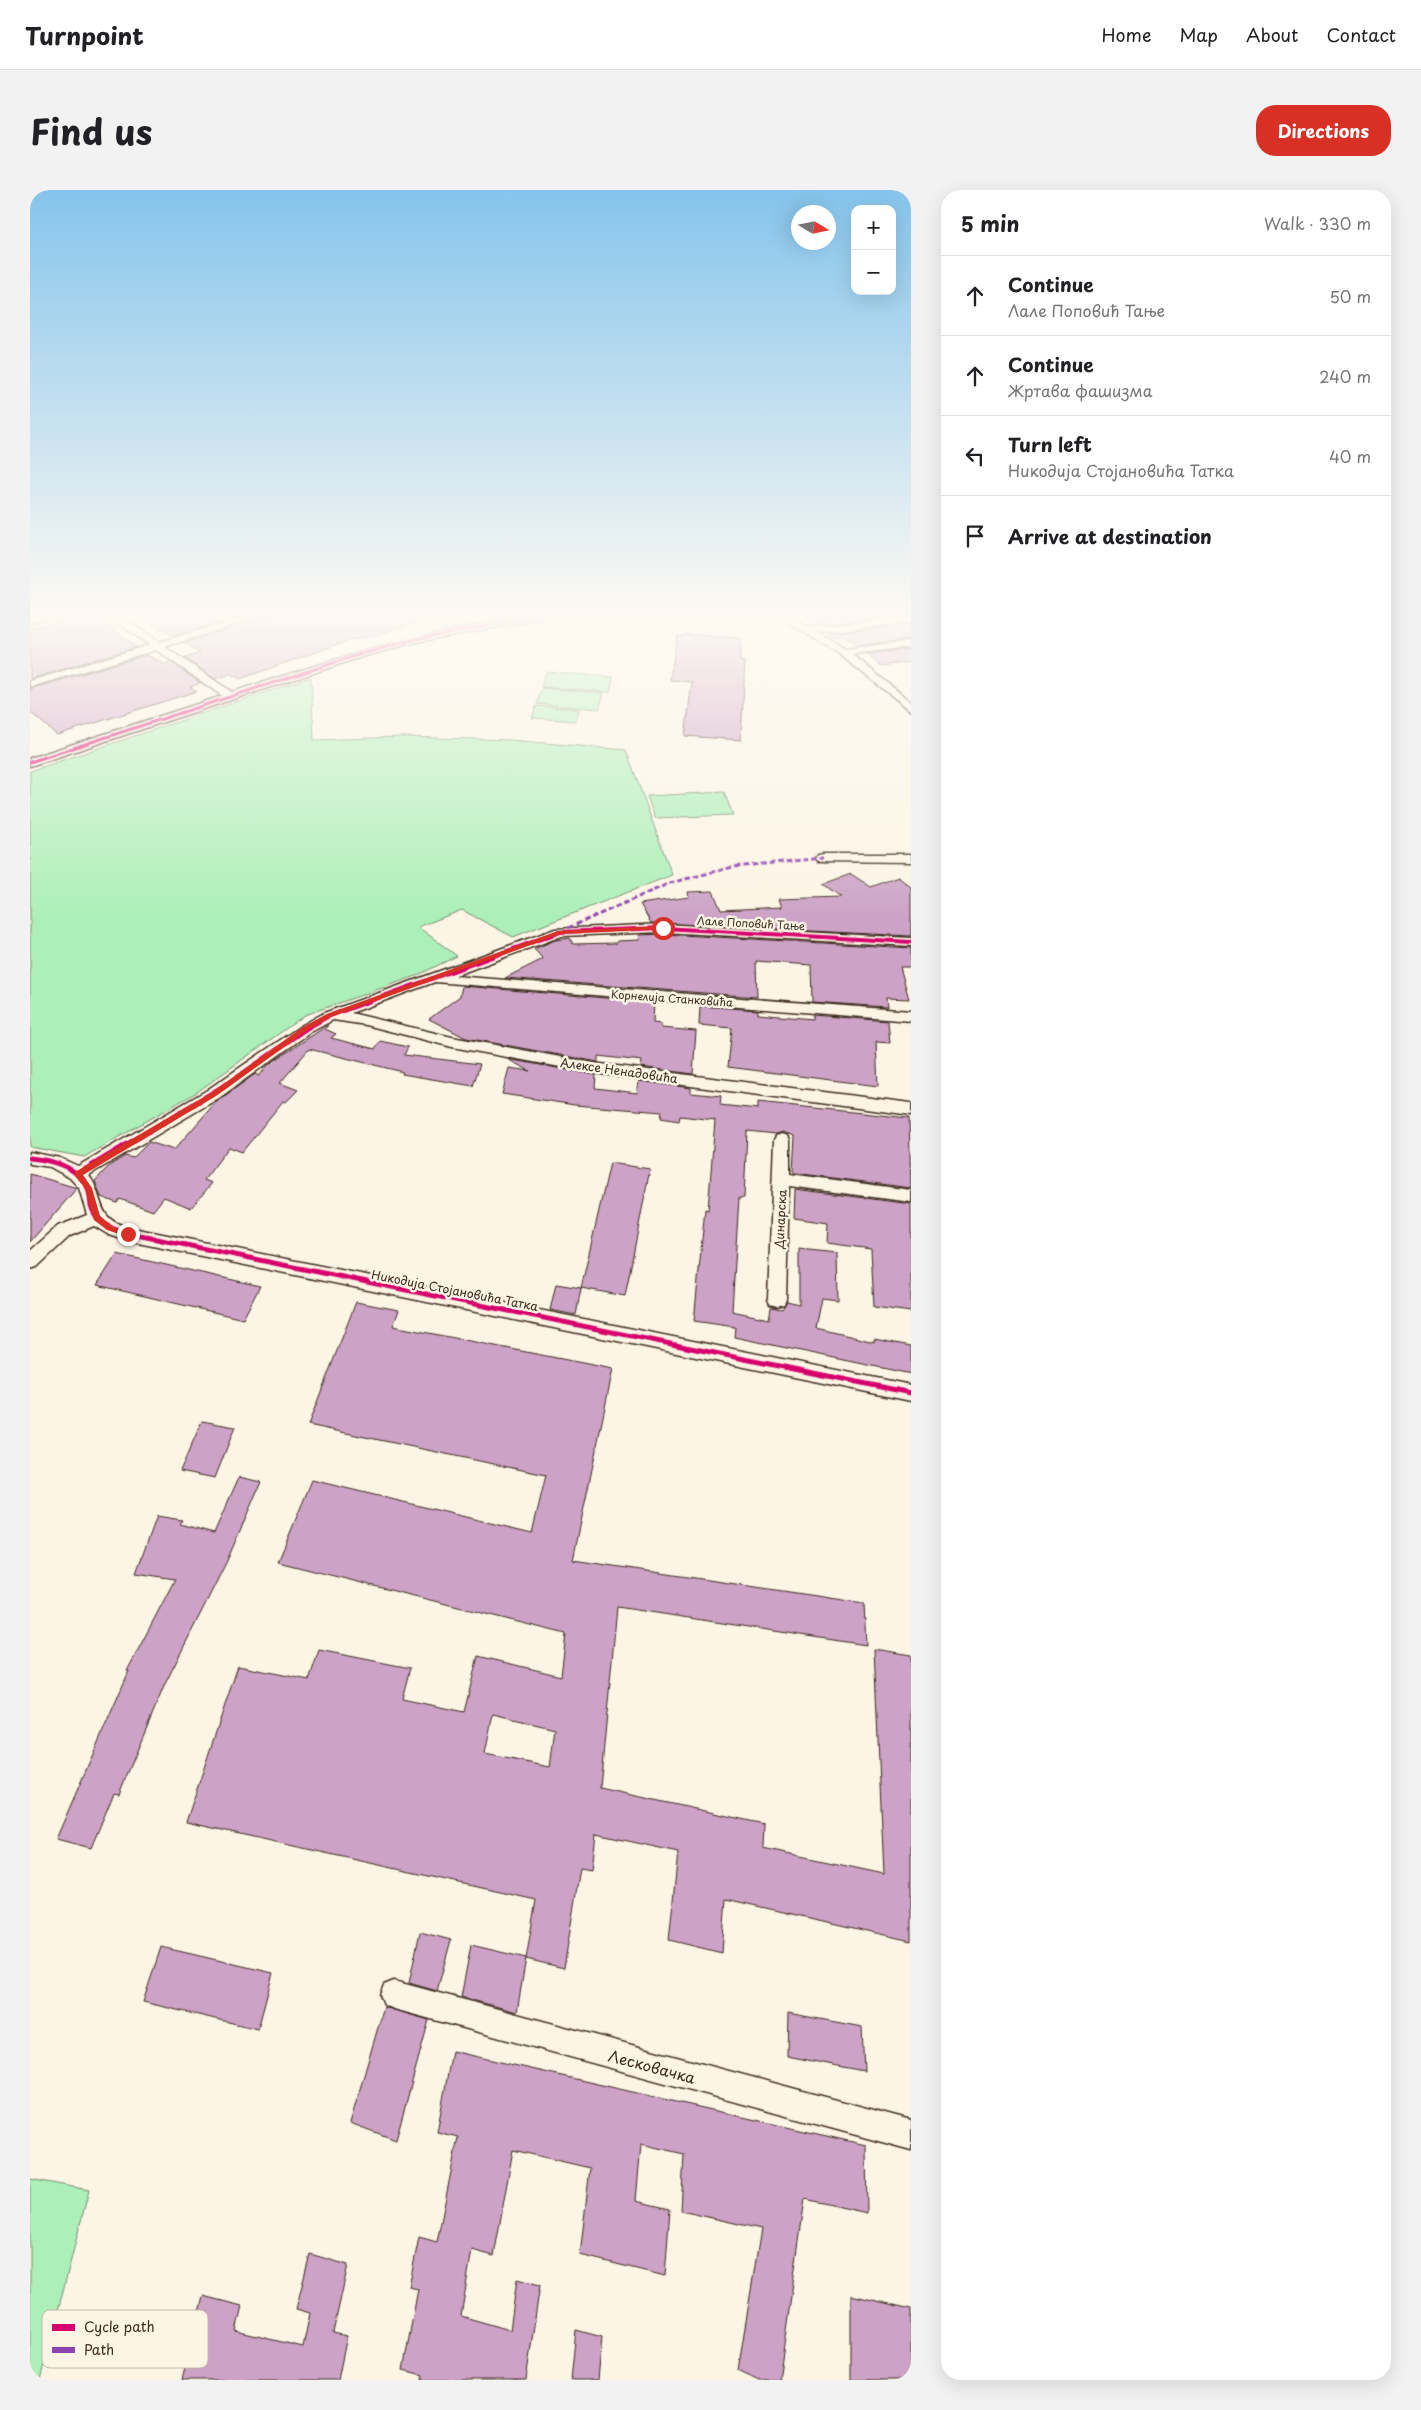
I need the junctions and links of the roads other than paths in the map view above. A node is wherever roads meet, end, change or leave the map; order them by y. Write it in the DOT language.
graph roads {
  1 [pos="166,717"];
  2 [pos="30,762"];
  3 [pos="823,858"];
  4 [pos="911,858"];
  5 [pos="911,942"];
  6 [pos="433,979"];
  7 [pos="329,1016"];
  8 [pos="911,1016"];
  9 [pos="911,1110"];
  10 [pos="782,1140"];
  11 [pos="30,1158"];
  12 [pos="78,1174"];
  13 [pos="782,1179"];
  14 [pos="911,1196"];
  15 [pos="96,1218"];
  16 [pos="30,1262"];
  17 [pos="777,1299"];
  18 [pos="911,1393"];
  19 [pos="394,1994"];
  20 [pos="911,2136"];
  1 -- 2 [label="street"];
  3 -- 4 [label="street"];
  5 -- 6 [label="street, Лале Поповић Тање"];
  6 -- 7 [label="street, Лале Поповић Тање"];
  6 -- 8 [label="street, Корнелија Станковића"];
  7 -- 9 [label="street, Алексе Ненадовића"];
  7 -- 12 [label="street, Лале Поповић Тање"];
  10 -- 13 [label="street, Динарска"];
  11 -- 12 [label="street"];
  12 -- 15 [label="street"];
  13 -- 14 [label="street"];
  13 -- 17 [label="street, Динарска"];
  15 -- 16 [label="street"];
  15 -- 18 [label="street, Никодија Стојановића Татка"];
  19 -- 20 [label="street, Лесковачка"];
}
